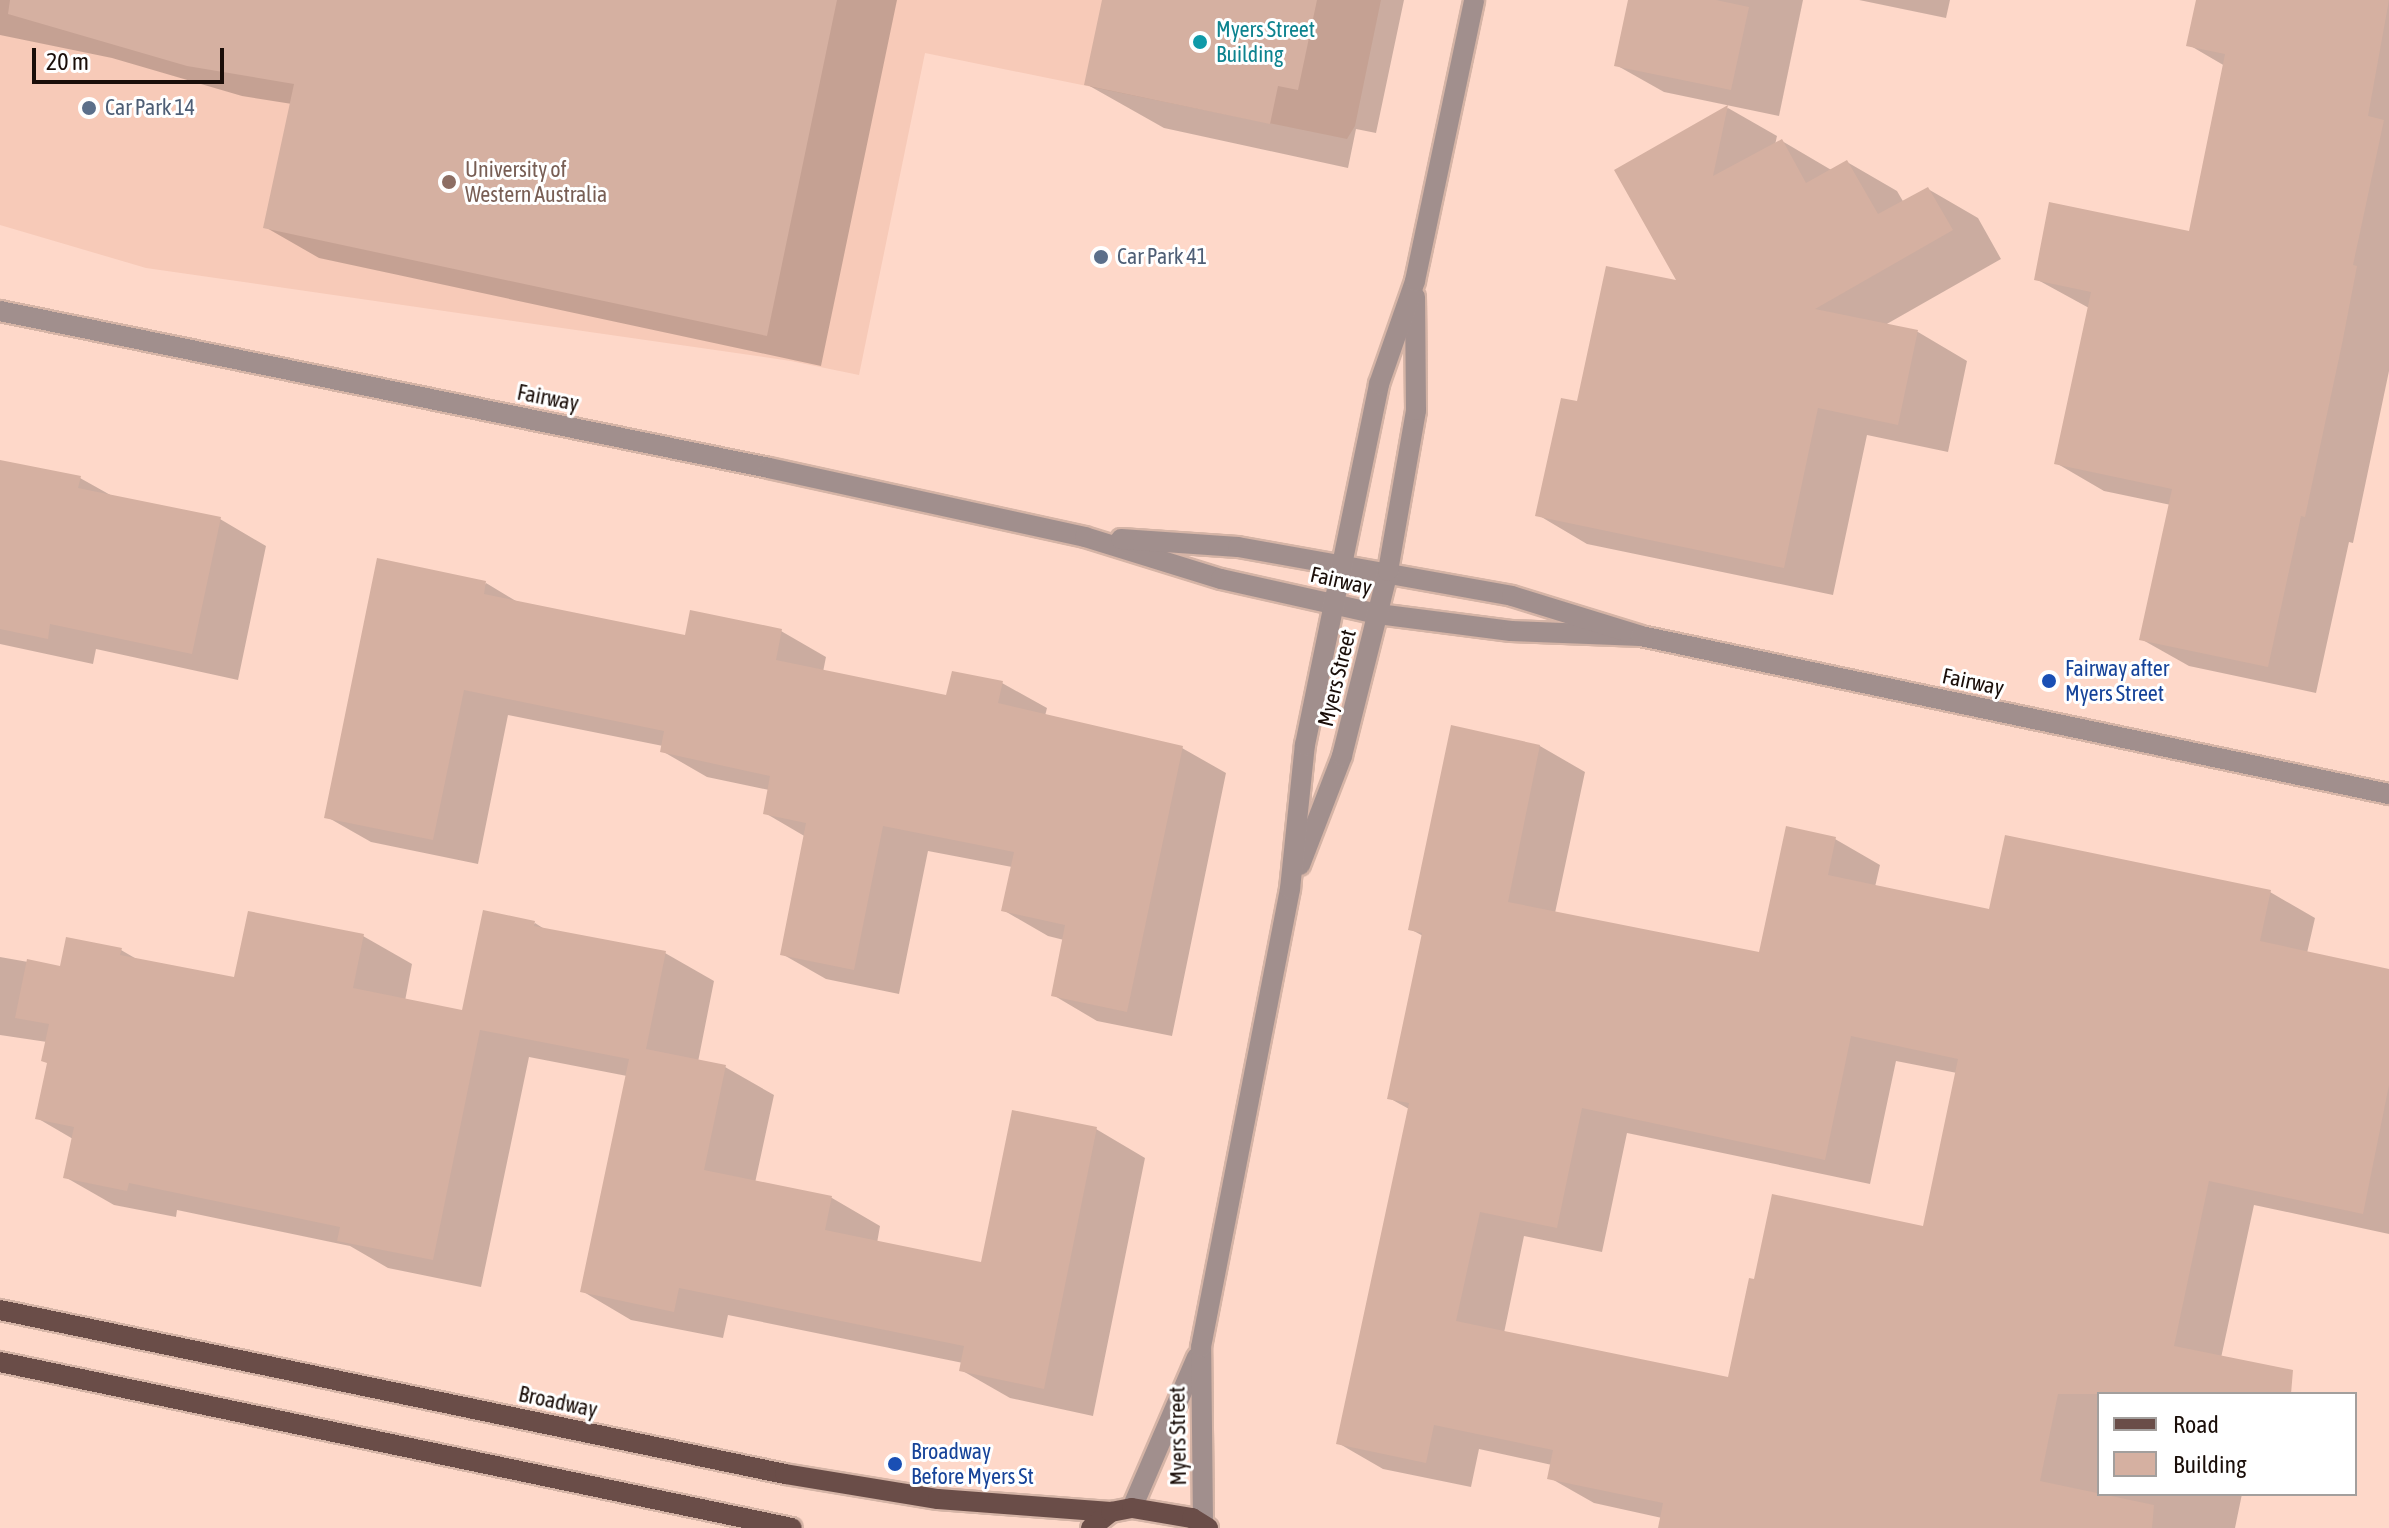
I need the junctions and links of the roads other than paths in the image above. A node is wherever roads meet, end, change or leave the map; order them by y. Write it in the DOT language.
graph roads {
  1 [pos="1474,0"];
  2 [pos="1415,281"];
  3 [pos="0,311"];
  4 [pos="1085,537"];
  5 [pos="1341,563"];
  6 [pos="1388,571"];
  7 [pos="1332,603"];
  8 [pos="1378,614"];
  9 [pos="1641,636"];
  10 [pos="2389,794"];
  11 [pos="1290,889"];
  12 [pos="0,1310"];
  13 [pos="1201,1347"];
  14 [pos="0,1362"];
  15 [pos="1132,1508"];
  16 [pos="1111,1512"];
  17 [pos="1206,1526"];
  18 [pos="792,1528"];
  19 [pos="1091,1528"];
  1 -- 2 [label="street, Myers Street"];
  2 -- 5 [label="street, Myers Street"];
  2 -- 6 [label="street, Myers Street"];
  3 -- 4 [label="street, Fairway"];
  4 -- 5 [label="street, Fairway"];
  4 -- 7 [label="street, Fairway"];
  5 -- 6 [label="street, Fairway"];
  5 -- 7 [label="street, Myers Street"];
  6 -- 8 [label="street, Myers Street"];
  6 -- 9 [label="street, Fairway"];
  7 -- 8 [label="street, Fairway"];
  7 -- 11 [label="street, Myers Street"];
  8 -- 9 [label="street, Fairway"];
  8 -- 11 [label="street, Myers Street"];
  9 -- 10 [label="street, Fairway"];
  11 -- 13 [label="street, Myers Street"];
  12 -- 16 [label="main road, Broadway"];
  13 -- 15 [label="street, Myers Street"];
  13 -- 17 [label="street, Myers Street"];
  14 -- 18 [label="main road"];
  15 -- 16 [label="main road"];
  15 -- 17 [label="main road"];
  16 -- 19 [label="main road"];
}
